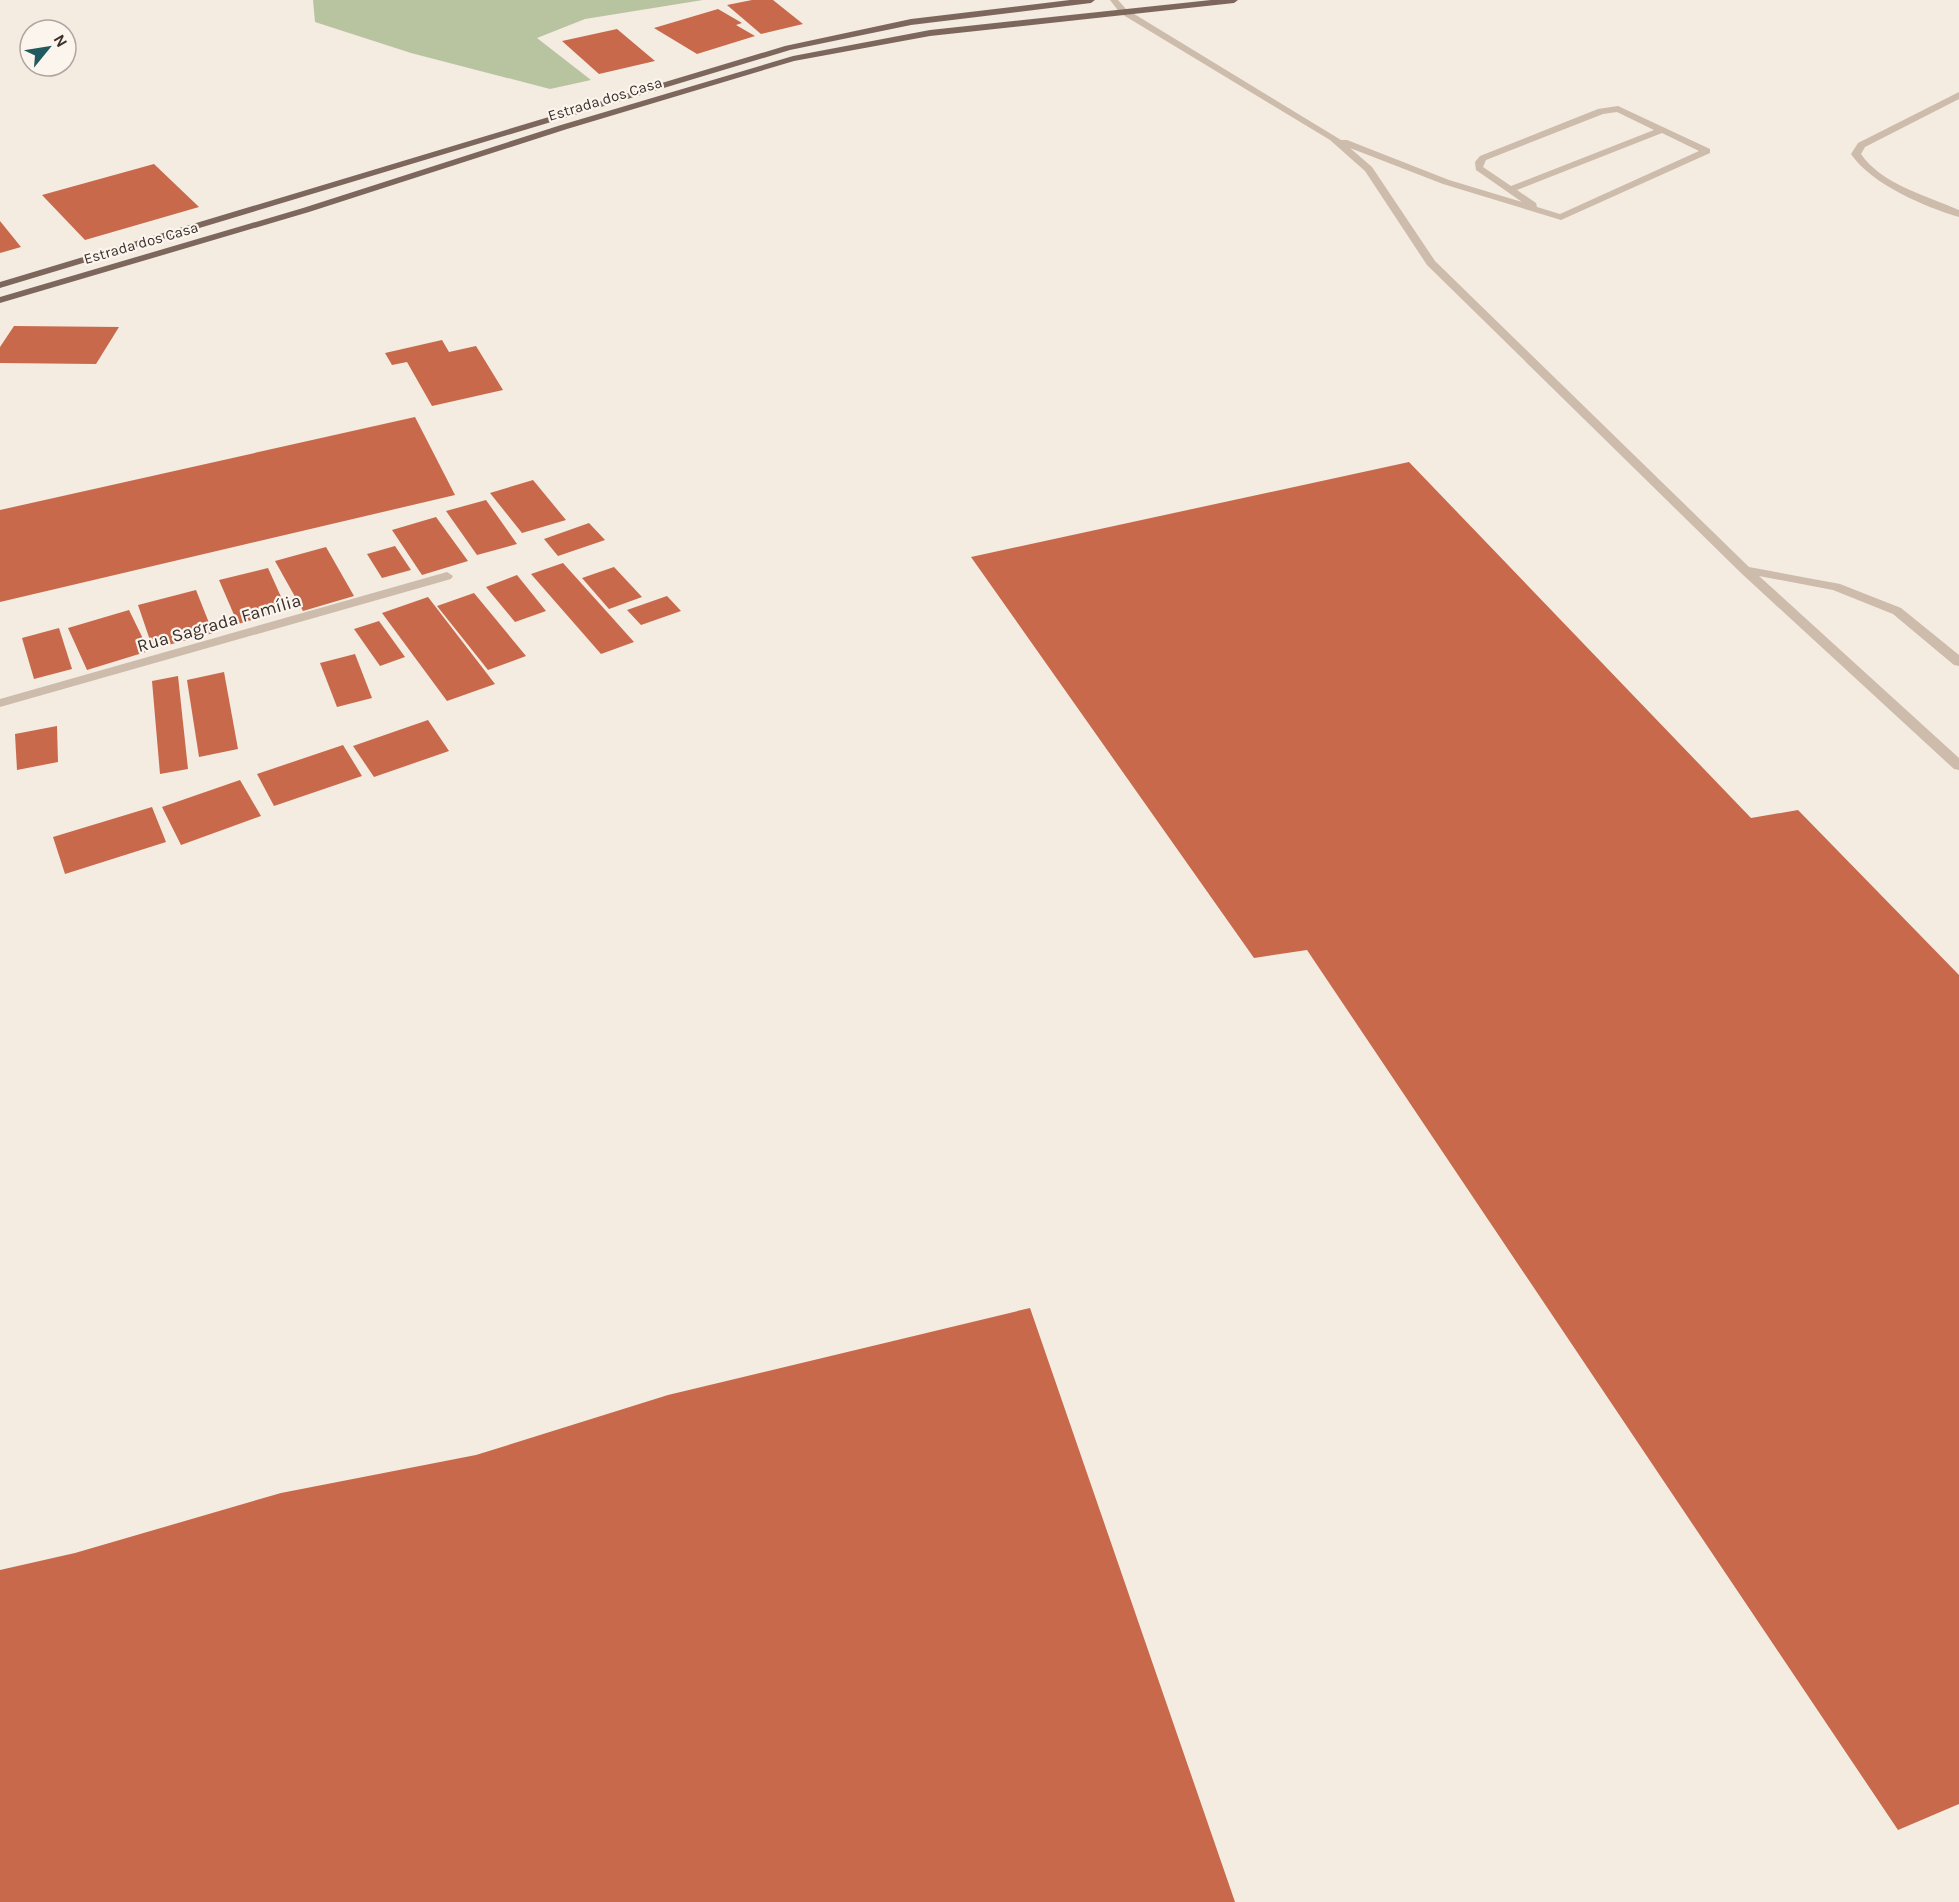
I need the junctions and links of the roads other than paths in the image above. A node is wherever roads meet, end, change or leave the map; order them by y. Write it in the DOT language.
graph roads {
  1 [pos="1091,0"];
  2 [pos="1114,0"];
  3 [pos="1234,0"];
  4 [pos="1123,11"];
  5 [pos="1959,95"];
  6 [pos="1662,130"];
  7 [pos="1333,138"];
  8 [pos="1511,189"];
  9 [pos="1959,214"];
  10 [pos="1549,215"];
  11 [pos="0,285"];
  12 [pos="0,300"];
  13 [pos="1745,570"];
  14 [pos="447,576"];
  15 [pos="1959,662"];
  16 [pos="0,703"];
  17 [pos="1959,766"];
  1 -- 11 [label="main road, Estrada dos Casa"];
  2 -- 4 [label="street"];
  3 -- 4 [label="main road, Estrada dos Casa"];
  4 -- 7 [label="street"];
  4 -- 12 [label="main road, Estrada dos Casa"];
  5 -- 9 [label="street"];
  6 -- 8 [label="street"];
  6 -- 8 [label="street"];
  6 -- 10 [label="street"];
  7 -- 10 [label="street"];
  7 -- 13 [label="street"];
  8 -- 10 [label="street"];
  13 -- 15 [label="street"];
  13 -- 17 [label="street"];
  14 -- 16 [label="street, Rua Sagrada Família"];
}
